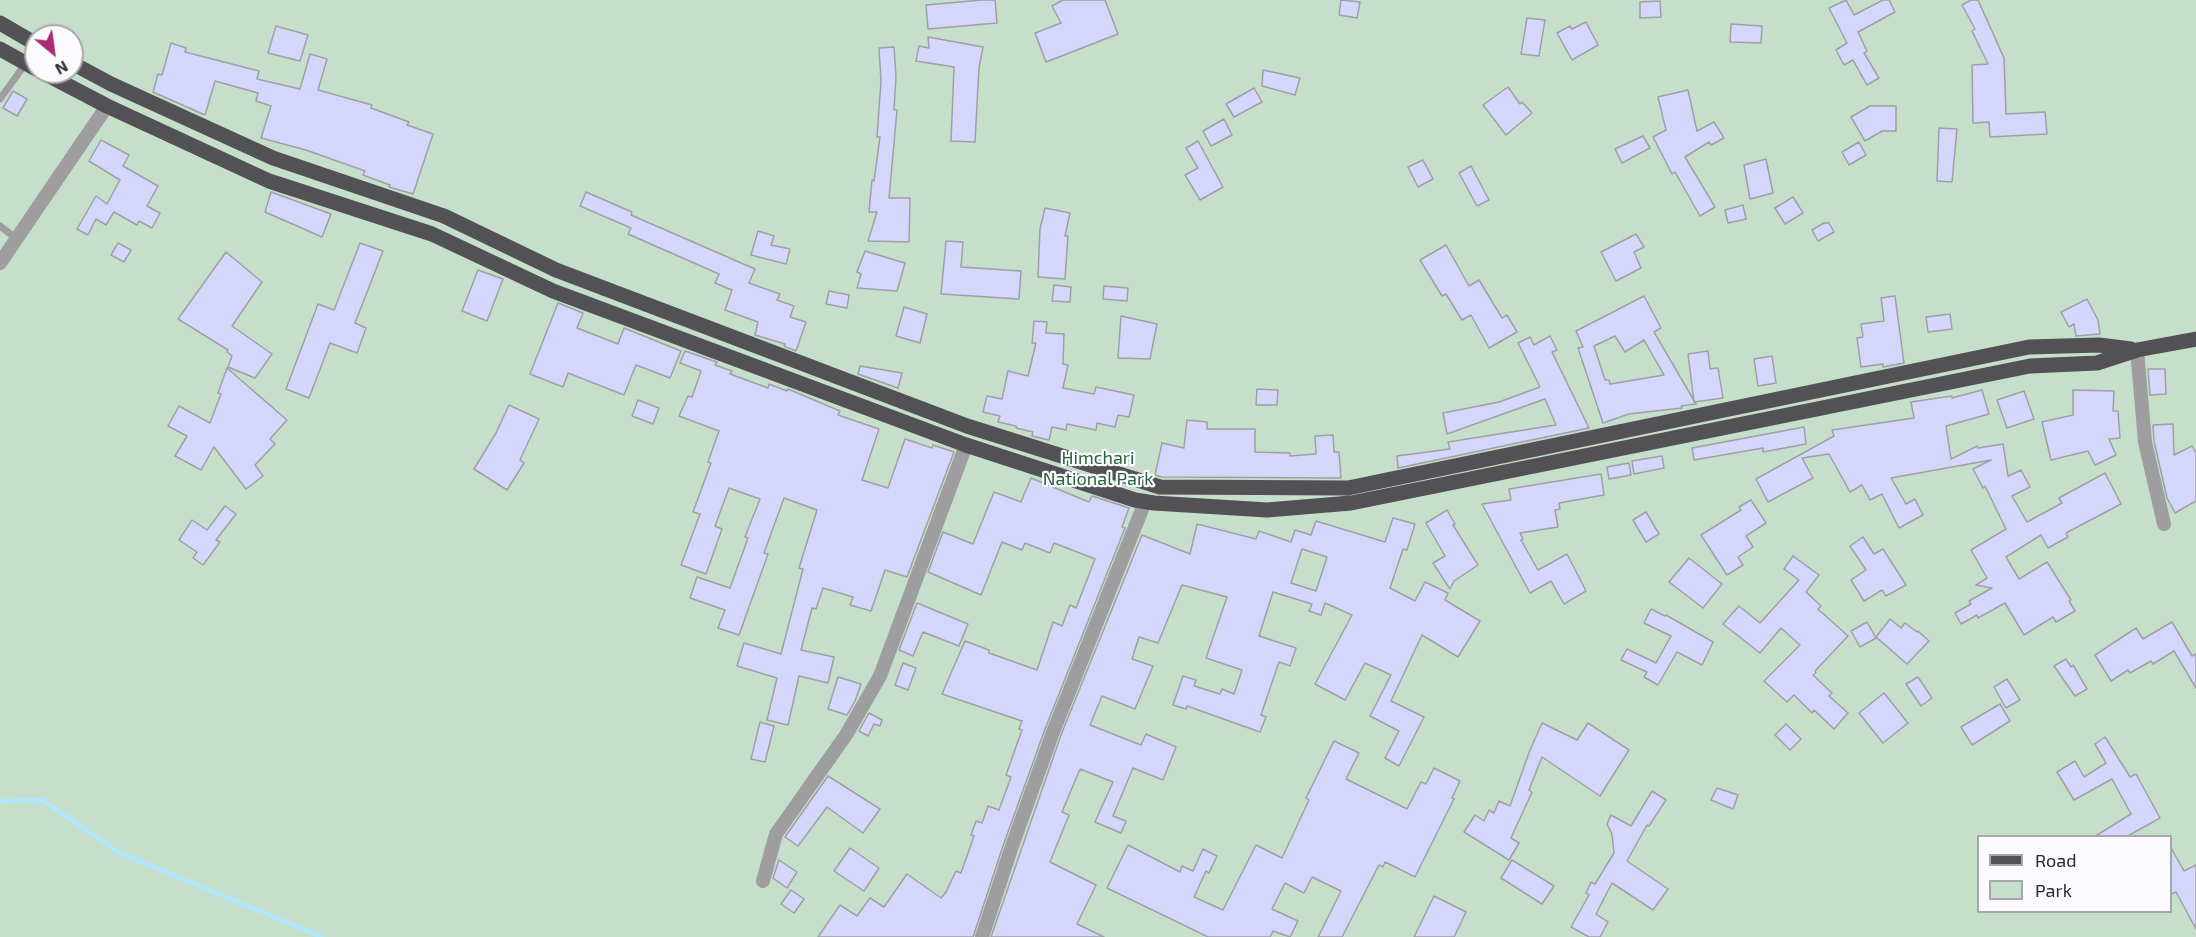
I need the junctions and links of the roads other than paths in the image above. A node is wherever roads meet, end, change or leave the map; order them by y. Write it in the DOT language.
graph roads {
  1 [pos="0,23"];
  2 [pos="24,37"];
  3 [pos="0,49"];
  4 [pos="24,62"];
  5 [pos="84,69"];
  6 [pos="24,73"];
  7 [pos="65,84"];
  8 [pos="0,99"];
  9 [pos="106,106"];
  10 [pos="0,226"];
  11 [pos="18,239"];
  12 [pos="0,263"];
  13 [pos="2196,339"];
  14 [pos="2137,350"];
  15 [pos="966,445"];
  16 [pos="1144,502"];
  17 [pos="2164,524"];
  18 [pos="763,881"];
  19 [pos="982,937"];
  1 -- 2 [label="main road"];
  3 -- 4 [label="main road"];
  5 -- 14 [label="main road"];
  6 -- 8 [label="lane"];
  7 -- 9 [label="main road"];
  9 -- 11 [label="street"];
  9 -- 15 [label="main road"];
  10 -- 11 [label="lane"];
  11 -- 12 [label="street"];
  13 -- 14 [label="main road"];
  14 -- 16 [label="main road"];
  14 -- 17 [label="street"];
  15 -- 16 [label="main road"];
  15 -- 18 [label="street"];
  16 -- 19 [label="street"];
}
